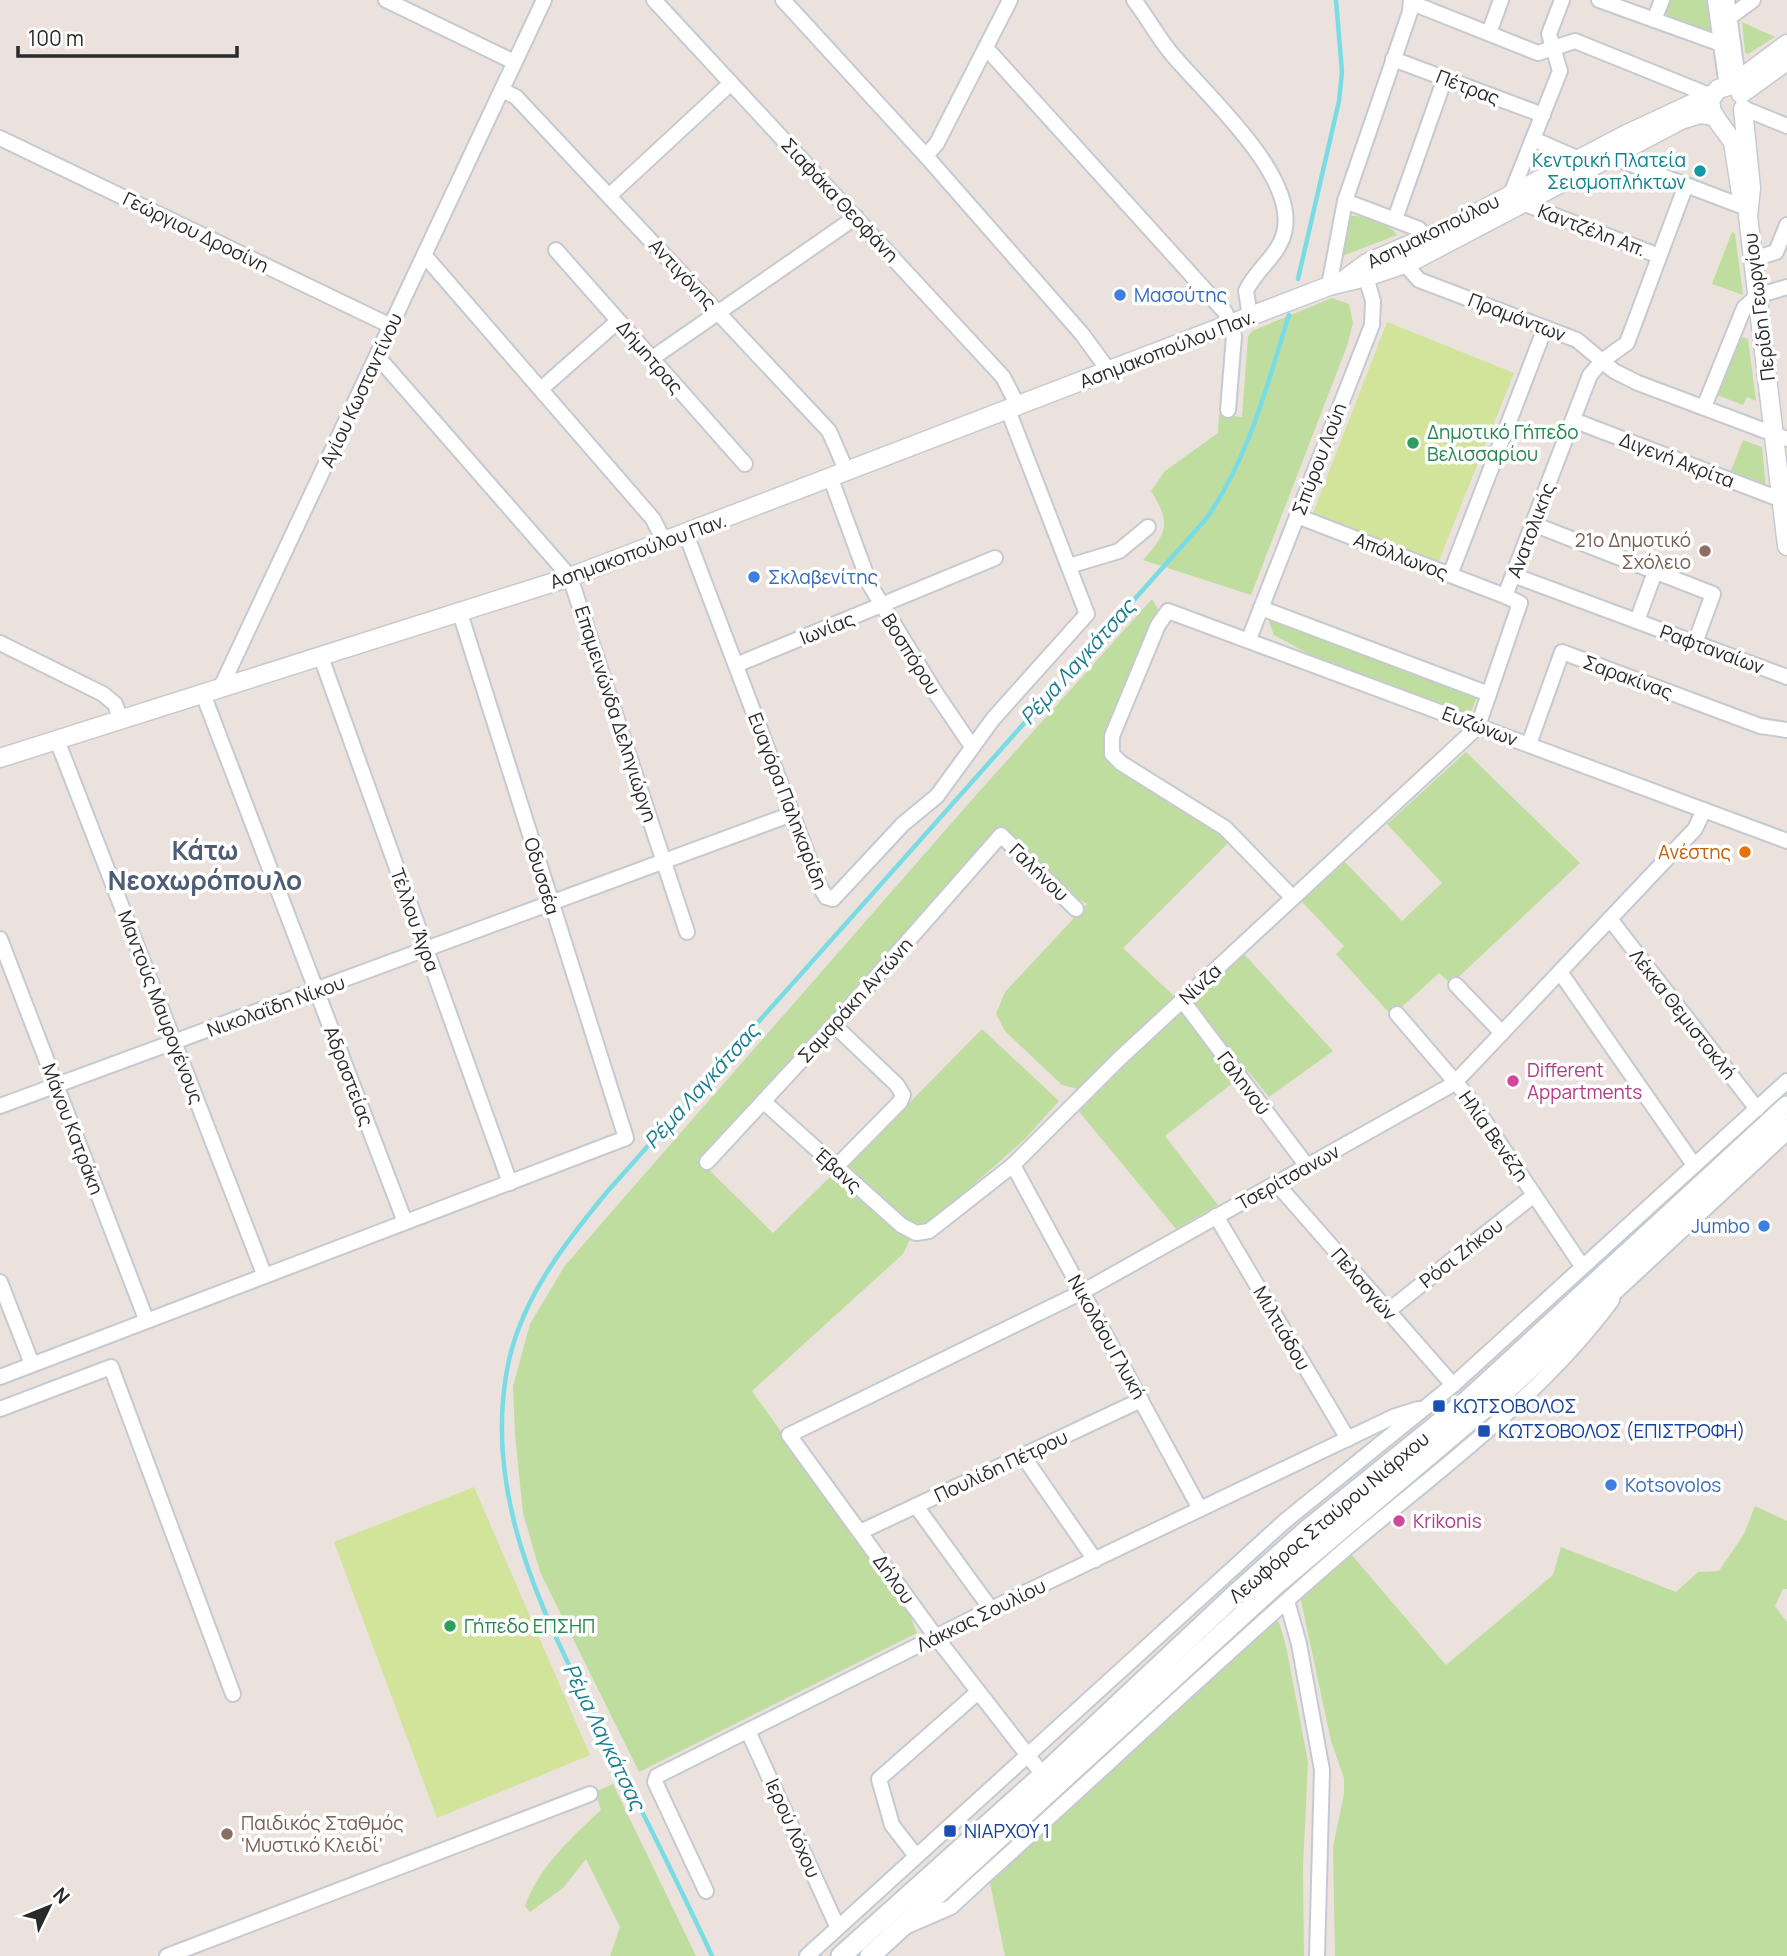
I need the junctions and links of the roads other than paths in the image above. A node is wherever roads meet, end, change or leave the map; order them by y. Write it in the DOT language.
graph roads {
  1 [pos="544,0"];
  2 [pos="654,0"];
  3 [pos="783,0"];
  4 [pos="1010,0"];
  5 [pos="1134,0"];
  6 [pos="1501,0"];
  7 [pos="1562,0"];
  8 [pos="1599,0"];
  9 [pos="1662,0"];
  10 [pos="1715,0"];
  11 [pos="1727,0"];
  12 [pos="1753,0"];
  13 [pos="393,2"];
  14 [pos="1411,2"];
  15 [pos="1730,17"];
  16 [pos="1654,20"];
  17 [pos="1489,33"];
  18 [pos="1721,44"];
  19 [pos="1787,44"];
  20 [pos="986,48"];
  21 [pos="1553,49"];
  22 [pos="1393,59"];
  23 [pos="1787,61"];
  24 [pos="514,62"];
  25 [pos="1445,78"];
  26 [pos="731,83"];
  27 [pos="502,90"];
  28 [pos="1728,101"];
  29 [pos="1543,115"];
  30 [pos="1787,126"];
  31 [pos="0,138"];
  32 [pos="1533,139"];
  33 [pos="926,156"];
  34 [pos="1612,157"];
  35 [pos="1579,159"];
  36 [pos="1686,185"];
  37 [pos="610,196"];
  38 [pos="1518,199"];
  39 [pos="1345,201"];
  40 [pos="1746,212"];
  41 [pos="856,217"];
  42 [pos="1395,219"];
  43 [pos="1787,225"];
  44 [pos="1426,239"];
  45 [pos="556,250"];
  46 [pos="425,256"];
  47 [pos="1660,256"];
  48 [pos="1753,259"];
  49 [pos="1405,264"];
  50 [pos="1366,277"];
  51 [pos="1337,283"];
  52 [pos="1787,287"];
  53 [pos="1757,296"];
  54 [pos="719,312"];
  55 [pos="1257,314"];
  56 [pos="618,321"];
  57 [pos="1232,324"];
  58 [pos="391,326"];
  59 [pos="1545,328"];
  60 [pos="377,356"];
  61 [pos="651,359"];
  62 [pos="1602,361"];
  63 [pos="1109,371"];
  64 [pos="541,389"];
  65 [pos="1704,407"];
  66 [pos="1013,408"];
  67 [pos="1228,410"];
  68 [pos="1573,420"];
  69 [pos="1780,436"];
  70 [pos="744,464"];
  71 [pos="839,475"];
  72 [pos="1782,500"];
  73 [pos="1297,516"];
  74 [pos="1533,524"];
  75 [pos="1147,527"];
  76 [pos="686,534"];
  77 [pos="665,543"];
  78 [pos="1787,546"];
  79 [pos="995,558"];
  80 [pos="1069,566"];
  81 [pos="1655,572"];
  82 [pos="1450,575"];
  83 [pos="1513,575"];
  84 [pos="570,576"];
  85 [pos="1505,596"];
  86 [pos="881,605"];
  87 [pos="1261,608"];
  88 [pos="460,613"];
  89 [pos="1087,614"];
  90 [pos="1637,621"];
  91 [pos="1249,639"];
  92 [pos="0,643"];
  93 [pos="1695,643"];
  94 [pos="321,657"];
  95 [pos="736,665"];
  96 [pos="1787,677"];
  97 [pos="220,689"];
  98 [pos="202,694"];
  99 [pos="1489,694"];
  100 [pos="121,720"];
  101 [pos="1478,725"];
  102 [pos="1787,730"];
  103 [pos="57,740"];
  104 [pos="1529,744"];
  105 [pos="971,745"];
  106 [pos="0,758"];
  107 [pos="1704,810"];
  108 [pos="792,814"];
  109 [pos="1001,835"];
  110 [pos="1787,841"];
  111 [pos="664,862"];
  112 [pos="1292,897"];
  113 [pos="551,905"];
  114 [pos="1076,909"];
  115 [pos="1610,919"];
  116 [pos="687,932"];
  117 [pos="0,939"];
  118 [pos="426,950"];
  119 [pos="1559,972"];
  120 [pos="1456,985"];
  121 [pos="316,991"];
  122 [pos="1182,1000"];
  123 [pos="1397,1014"];
  124 [pos="834,1025"];
  125 [pos="1502,1033"];
  126 [pos="174,1042"];
  127 [pos="1455,1081"];
  128 [pos="1787,1081"];
  129 [pos="56,1085"];
  130 [pos="764,1101"];
  131 [pos="0,1106"];
  132 [pos="1787,1106"];
  133 [pos="1757,1109"];
  134 [pos="1787,1129"];
  135 [pos="707,1163"];
  136 [pos="1013,1165"];
  137 [pos="1694,1165"];
  138 [pos="1307,1166"];
  139 [pos="835,1168"];
  140 [pos="510,1182"];
  141 [pos="1276,1183"];
  142 [pos="1534,1195"];
  143 [pos="1216,1216"];
  144 [pos="405,1222"];
  145 [pos="916,1233"];
  146 [pos="1582,1266"];
  147 [pos="264,1274"];
  148 [pos="1628,1276"];
  149 [pos="0,1282"];
  150 [pos="1082,1292"];
  151 [pos="1388,1311"];
  152 [pos="146,1319"];
  153 [pos="32,1364"];
  154 [pos="0,1377"];
  155 [pos="1453,1385"];
  156 [pos="1141,1400"];
  157 [pos="1422,1408"];
  158 [pos="0,1409"];
  159 [pos="789,1435"];
  160 [pos="1348,1439"];
  161 [pos="1023,1456"];
  162 [pos="915,1506"];
  163 [pos="1200,1509"];
  164 [pos="860,1532"];
  165 [pos="1095,1560"];
  166 [pos="1287,1601"];
  167 [pos="991,1609"];
  168 [pos="936,1637"];
  169 [pos="978,1692"];
  170 [pos="233,1694"];
  171 [pos="748,1731"];
  172 [pos="1027,1754"];
  173 [pos="1043,1775"];
  174 [pos="590,1794"];
  175 [pos="916,1856"];
  176 [pos="706,1891"];
  177 [pos="837,1926"];
  178 [pos="901,1928"];
  179 [pos="167,1956"];
  180 [pos="807,1956"];
  181 [pos="841,1956"];
  182 [pos="870,1956"];
  183 [pos="1317,1956"];
  1 -- 24 [label="street, Αγίου Κωσταντίνου"];
  2 -- 26 [label="street, Σιαφάκα Θεοφάνη"];
  3 -- 33 [label="street"];
  4 -- 20 [label="street"];
  5 -- 55 [label="street"];
  6 -- 17 [label="street"];
  7 -- 21 [label="street"];
  8 -- 16 [label="street"];
  9 -- 16 [label="street"];
  10 -- 18 [label="street"];
  11 -- 15 [label="street"];
  12 -- 15 [label="street"];
  13 -- 24 [label="street"];
  14 -- 17 [label="street"];
  14 -- 22 [label="street"];
  15 -- 28 [label="street"];
  16 -- 18 [label="street"];
  17 -- 21 [label="street"];
  18 -- 28 [label="street"];
  19 -- 28 [label="street"];
  20 -- 33 [label="street"];
  20 -- 57 [label="street"];
  21 -- 28 [label="street"];
  21 -- 29 [label="street"];
  22 -- 25 [label="street, Πέτρας"];
  22 -- 39 [label="street"];
  23 -- 28 [label="street"];
  24 -- 27 [label="street, Αγίου Κωσταντίνου"];
  25 -- 29 [label="street, Πέτρας"];
  25 -- 42 [label="street"];
  26 -- 37 [label="street"];
  26 -- 41 [label="street, Σιαφάκα Θεοφάνη"];
  27 -- 37 [label="street, Αντιγόνης"];
  27 -- 46 [label="street, Αγίου Κωσταντίνου"];
  28 -- 30 [label="street"];
  28 -- 34 [label="street, Ασημακοπούλου"];
  28 -- 35 [label="street, Ασημακοπούλου"];
  28 -- 40 [label="street"];
  28 -- 40 [label="street, Περίδη Γεωργίου"];
  29 -- 32 [label="street"];
  31 -- 58 [label="street, Γεώργιου Δροσίνη"];
  32 -- 35 [label="street"];
  32 -- 38 [label="street"];
  33 -- 63 [label="street"];
  34 -- 36 [label="street"];
  34 -- 38 [label="street, Ασημακοπούλου"];
  35 -- 38 [label="street, Ασημακοπούλου"];
  36 -- 40 [label="street"];
  36 -- 47 [label="street, Ανατολικής"];
  37 -- 54 [label="street, Αντιγόνης"];
  38 -- 44 [label="street, Ασημακοπούλου"];
  38 -- 47 [label="street, Καντζέλη Απ."];
  38 -- 49 [label="street, Ασημακοπούλου"];
  39 -- 42 [label="street"];
  39 -- 51 [label="street"];
  40 -- 48 [label="street, Περίδη Γεωργίου"];
  41 -- 54 [label="street"];
  41 -- 66 [label="street, Σιαφάκα Θεοφάνη"];
  42 -- 44 [label="street"];
  43 -- 48 [label="street"];
  44 -- 51 [label="street, Ασημακοπούλου"];
  45 -- 56 [label="street, Δήμητρας"];
  46 -- 58 [label="street, Αγίου Κωσταντίνου"];
  46 -- 64 [label="street"];
  47 -- 62 [label="street, Ανατολικής"];
  48 -- 53 [label="street, Περίδη Γεωργίου"];
  49 -- 50 [label="street, Ασημακοπούλου"];
  49 -- 59 [label="street, Πραμάντων"];
  50 -- 51 [label="street, Ασημακοπούλου"];
  50 -- 73 [label="street, Σπύρου Λούη"];
  51 -- 55 [label="street, Ασημακοπούλου"];
  52 -- 53 [label="street"];
  53 -- 65 [label="street"];
  53 -- 69 [label="street, Περίδη Γεωργίου"];
  54 -- 61 [label="street"];
  54 -- 71 [label="street, Αντιγόνης"];
  55 -- 57 [label="street, Ασημακοπούλου Παν."];
  56 -- 61 [label="street, Δήμητρας"];
  56 -- 64 [label="street"];
  57 -- 63 [label="street, Ασημακοπούλου Παν."];
  57 -- 67 [label="street"];
  58 -- 60 [label="street, Αγίου Κωσταντίνου"];
  59 -- 62 [label="street, Πραμάντων"];
  59 -- 82 [label="street"];
  60 -- 84 [label="street, Επαμεινώνδα Δεληγιώργη"];
  60 -- 97 [label="street, Αγίου Κωσταντίνου"];
  61 -- 70 [label="street, Δήμητρας"];
  62 -- 65 [label="street, Πραμάντων"];
  62 -- 68 [label="street, Ανατολικής"];
  63 -- 66 [label="street, Ασημακοπούλου Παν."];
  64 -- 77 [label="street"];
  65 -- 69 [label="street, Πραμάντων"];
  66 -- 71 [label="street, Ασημακοπούλου Παν."];
  66 -- 80 [label="street, Σιαφάκα Θεοφάνη"];
  68 -- 72 [label="street, Διγενή Ακρίτα"];
  68 -- 74 [label="street, Ανατολικής"];
  69 -- 72 [label="street, Περίδη Γεωργίου"];
  71 -- 76 [label="street, Ασημακοπούλου Παν."];
  71 -- 86 [label="street, Βοσπόρου"];
  72 -- 78 [label="street, Περίδη Γεωργίου"];
  73 -- 82 [label="street, Απόλλωνος"];
  73 -- 87 [label="street, Σπύρου Λούη"];
  74 -- 81 [label="street"];
  74 -- 83 [label="street, Ανατολικής"];
  75 -- 80 [label="street"];
  76 -- 77 [label="street, Ασημακοπούλου Παν."];
  76 -- 95 [label="street, Ευαγόρα Παληκαρίδη"];
  77 -- 84 [label="street, Ασημακοπούλου Παν."];
  79 -- 86 [label="street, Ιωνίας"];
  80 -- 89 [label="street, Σιαφάκα Θεοφάνη"];
  81 -- 90 [label="street, Ραφταναίων"];
  81 -- 93 [label="street"];
  82 -- 85 [label="street, Απόλλωνος"];
  83 -- 85 [label="street, Ανατολικής"];
  83 -- 90 [label="street, Ραφταναίων"];
  84 -- 88 [label="street, Ασημακοπούλου Παν."];
  84 -- 111 [label="street, Επαμεινώνδα Δεληγιώργη"];
  85 -- 99 [label="street, Ανατολικής"];
  86 -- 95 [label="street, Ιωνίας"];
  86 -- 105 [label="street, Βοσπόρου"];
  87 -- 91 [label="street, Σπύρου Λούη"];
  87 -- 99 [label="street"];
  88 -- 94 [label="street, Ασημακοπούλου Παν."];
  88 -- 113 [label="street, Οδυσσέα"];
  89 -- 105 [label="street, Ευαγόρα Παληκαρίδη"];
  90 -- 93 [label="street, Ραφταναίων"];
  91 -- 101 [label="street, Ευζώνων"];
  91 -- 112 [label="street, Ευζώνων"];
  92 -- 100 [label="street"];
  93 -- 96 [label="street, Ραφταναίων"];
  94 -- 97 [label="street, Ασημακοπούλου Παν."];
  94 -- 118 [label="street, Τέλλου Άγρα"];
  95 -- 108 [label="street, Ευαγόρα Παληκαρίδη"];
  97 -- 98 [label="street, Ασημακοπούλου Παν."];
  98 -- 100 [label="street, Ασημακοπούλου Παν."];
  98 -- 121 [label="street, Αδραστείας"];
  99 -- 101 [label="street, Ανατολικής"];
  100 -- 103 [label="street, Ασημακοπούλου Παν."];
  101 -- 104 [label="street, Ευζώνων"];
  101 -- 112 [label="street, Νίνζα"];
  102 -- 104 [label="street, Σαρακίνας"];
  103 -- 106 [label="street, Ασημακοπούλου Παν."];
  103 -- 126 [label="street, Μαντούς Μαυρογένους"];
  104 -- 107 [label="street, Ευζώνων"];
  105 -- 108 [label="street, Ευαγόρα Παληκαρίδη"];
  107 -- 110 [label="street, Ευζώνων"];
  107 -- 115 [label="street, Τσερίτσανων"];
  108 -- 111 [label="street, Νικολαΐδη Νίκου"];
  109 -- 114 [label="street, Γαλήνου"];
  109 -- 124 [label="street, Σαμαράκη Αντώνη"];
  111 -- 113 [label="street, Νικολαΐδη Νίκου"];
  111 -- 116 [label="street, Επαμεινώνδα Δεληγιώργη"];
  112 -- 122 [label="street, Νίνζα"];
  113 -- 118 [label="street, Νικολαΐδη Νίκου"];
  113 -- 140 [label="street, Οδυσσέα"];
  115 -- 119 [label="street, Τσερίτσανων"];
  115 -- 133 [label="street, Λέκκα Θεμιστοκλή"];
  117 -- 129 [label="street, Μάνου Κατράκη"];
  118 -- 121 [label="street, Νικολαΐδη Νίκου"];
  118 -- 140 [label="street, Τέλλου Άγρα"];
  119 -- 125 [label="street, Τσερίτσανων"];
  119 -- 137 [label="street"];
  120 -- 125 [label="street"];
  121 -- 126 [label="street, Νικολαΐδη Νίκου"];
  121 -- 144 [label="street, Αδραστείας"];
  122 -- 136 [label="street, Νίνζα"];
  122 -- 138 [label="street, Γαληνού"];
  123 -- 127 [label="street, Ηλία Βενέζη"];
  124 -- 130 [label="street, Σαμαράκη Αντώνη"];
  124 -- 139 [label="street"];
  125 -- 127 [label="street, Τσερίτσανων"];
  126 -- 129 [label="street, Νικολαΐδη Νίκου"];
  126 -- 147 [label="street, Μαντούς Μαυρογένους"];
  127 -- 138 [label="street, Τσερίτσανων"];
  127 -- 142 [label="street, Ηλία Βενέζη"];
  128 -- 133 [label="street"];
  129 -- 131 [label="street, Νικολαΐδη Νίκου"];
  129 -- 152 [label="street, Μάνου Κατράκη"];
  130 -- 135 [label="street, Σαμαράκη Αντώνη"];
  130 -- 139 [label="street, Έβανς"];
  132 -- 173 [label="main road, Λεωφόρος Σταύρου Νιάρχου"];
  133 -- 137 [label="street"];
  134 -- 148 [label="main road, Λεωφόρος Σταύρου Νιάρχου"];
  136 -- 145 [label="street, Νίνζα"];
  136 -- 150 [label="street, Νικολάου Γλυκή"];
  137 -- 146 [label="street"];
  138 -- 141 [label="street, Τσερίτσανων"];
  139 -- 145 [label="street, Έβανς"];
  140 -- 144 [label="street"];
  141 -- 143 [label="street, Τσερίτσανων"];
  141 -- 151 [label="street, Πελασγών"];
  142 -- 146 [label="street, Ηλία Βενέζη"];
  142 -- 151 [label="street, Ρόσι Ζήκου"];
  143 -- 150 [label="street, Τσερίτσανων"];
  143 -- 160 [label="street, Μιλτιάδου"];
  144 -- 147 [label="street"];
  146 -- 155 [label="street"];
  147 -- 152 [label="street"];
  148 -- 166 [label="street"];
  148 -- 178 [label="main road, Λεωφόρος Σταύρου Νιάρχου"];
  149 -- 153 [label="street"];
  150 -- 156 [label="street, Νικολάου Γλυκή"];
  150 -- 159 [label="street, Τσερίτσανων"];
  151 -- 155 [label="street, Πελασγών"];
  152 -- 153 [label="street"];
  153 -- 154 [label="street"];
  155 -- 157 [label="street"];
  156 -- 161 [label="street, Πουλίδη Πέτρου"];
  156 -- 163 [label="street, Νικολάου Γλυκή"];
  157 -- 160 [label="street, Λάκκας Σουλίου"];
  157 -- 172 [label="street"];
  158 -- 170 [label="street"];
  159 -- 164 [label="street, Δήλου"];
  160 -- 163 [label="street, Λάκκας Σουλίου"];
  161 -- 162 [label="street, Πουλίδη Πέτρου"];
  161 -- 165 [label="street"];
  162 -- 164 [label="street, Πουλίδη Πέτρου"];
  162 -- 167 [label="street"];
  163 -- 165 [label="street, Λάκκας Σουλίου"];
  164 -- 168 [label="street, Δήλου"];
  165 -- 167 [label="street, Λάκκας Σουλίου"];
  166 -- 178 [label="street"];
  166 -- 183 [label="street"];
  167 -- 168 [label="street, Λάκκας Σουλίου"];
  168 -- 169 [label="street, Δήλου"];
  168 -- 171 [label="street, Λάκκας Σουλίου"];
  169 -- 172 [label="street, Δήλου"];
  169 -- 175 [label="street"];
  171 -- 176 [label="street, Λάκκας Σουλίου"];
  171 -- 177 [label="street, Ιερού Λόχου"];
  172 -- 173 [label="street, Δήλου"];
  172 -- 175 [label="street"];
  173 -- 181 [label="main road, Λεωφόρος Σταύρου Νιάρχου"];
  174 -- 179 [label="street"];
  175 -- 177 [label="street"];
  177 -- 180 [label="street"];
  178 -- 182 [label="main road, Λεωφόρος Σταύρου Νιάρχου"];
}
